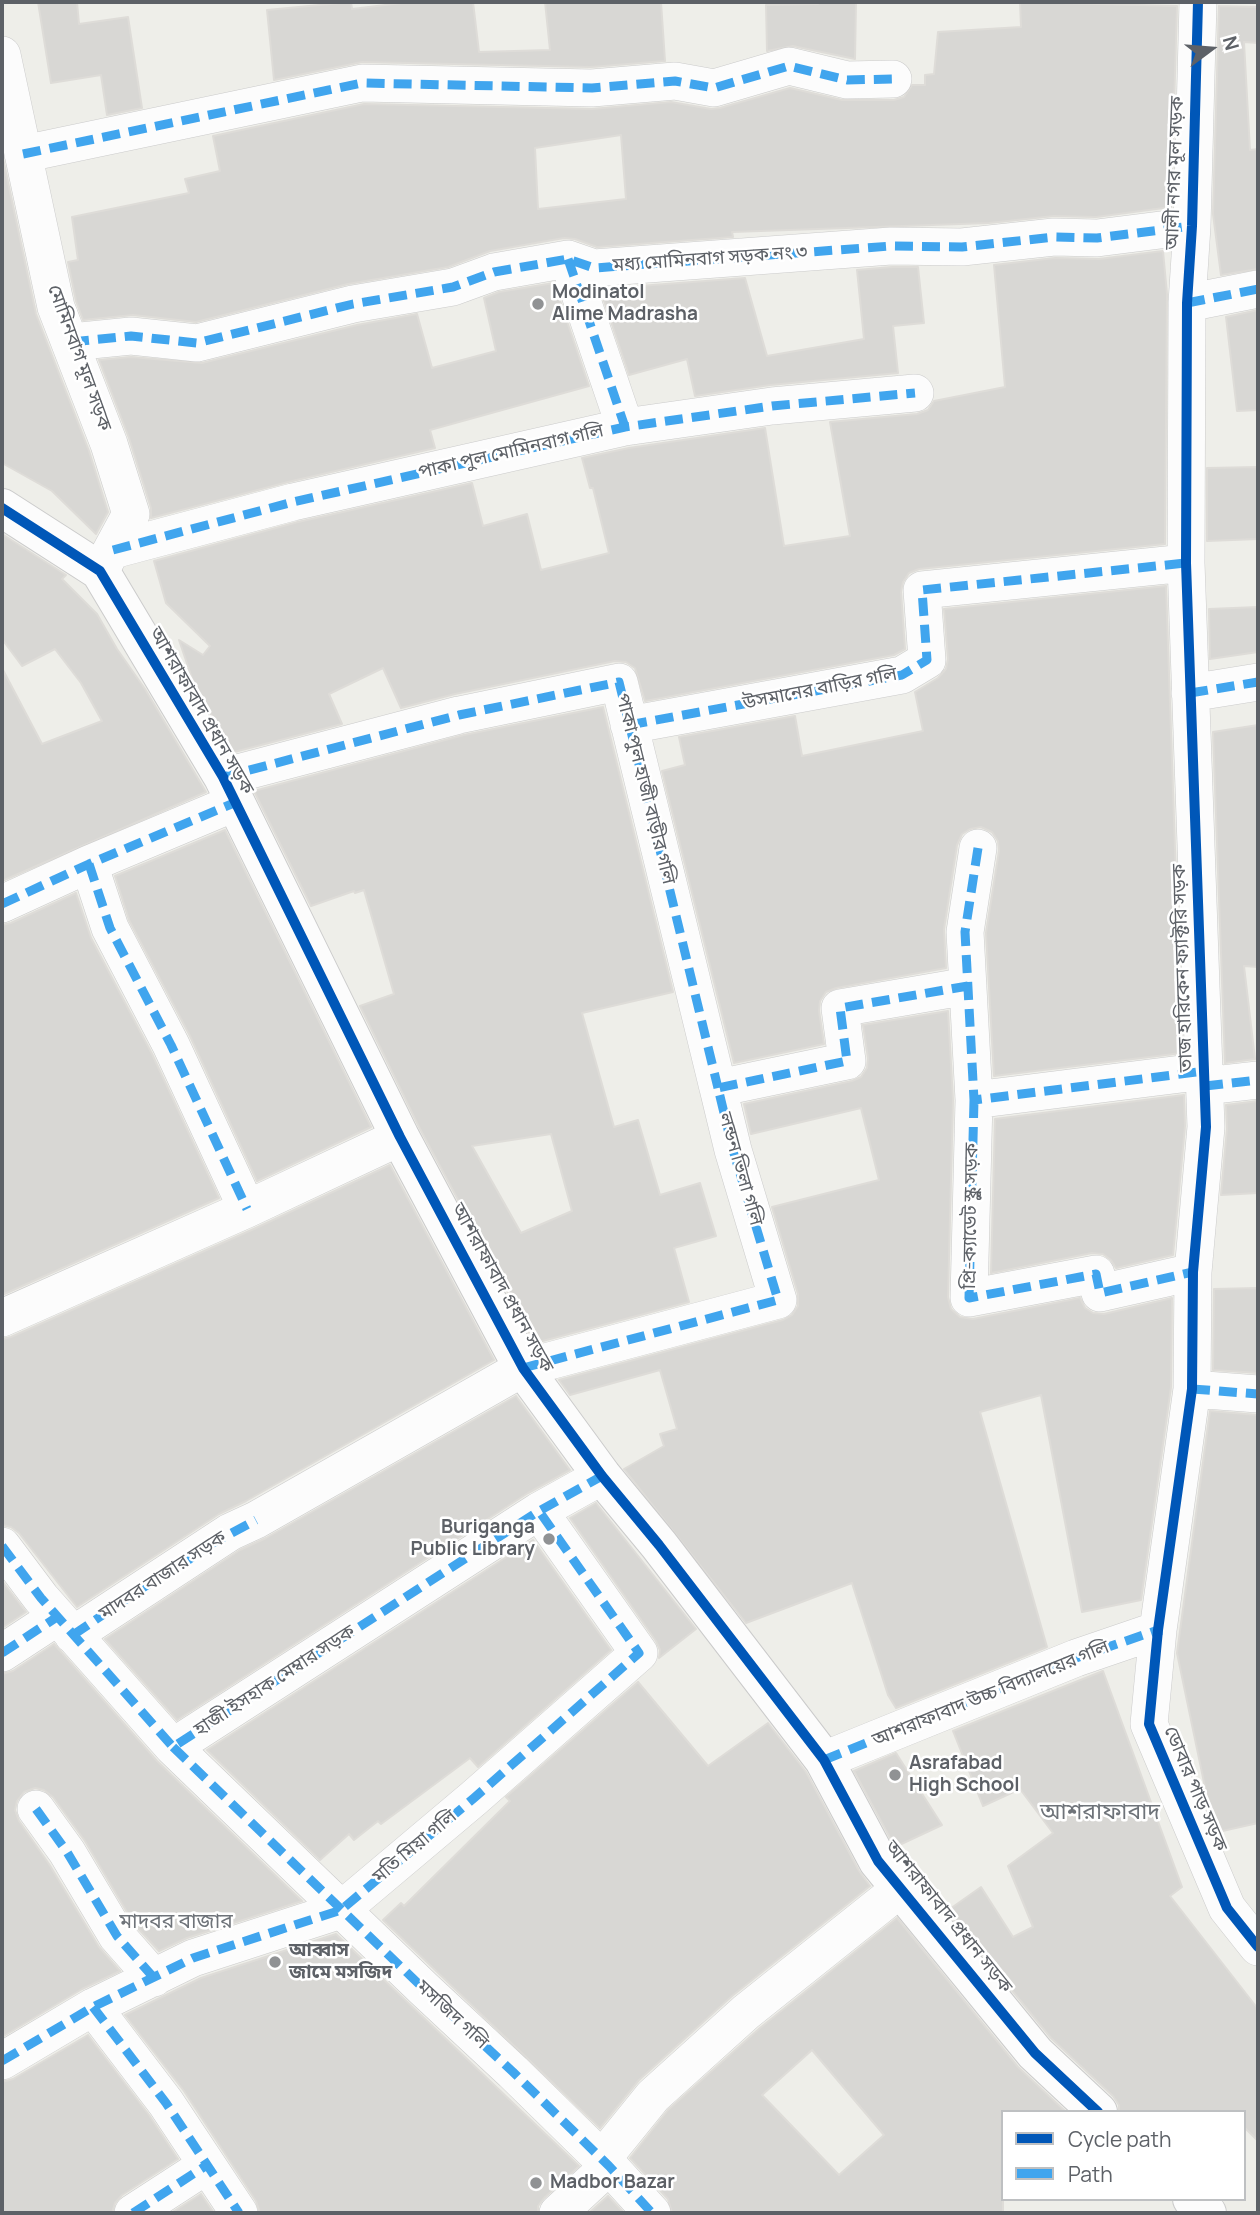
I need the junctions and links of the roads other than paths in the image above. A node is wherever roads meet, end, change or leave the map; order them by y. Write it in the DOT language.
graph roads {
  1 [pos="1198,2"];
  2 [pos="2,55"];
  3 [pos="893,79"];
  4 [pos="23,154"];
  5 [pos="1192,226"];
  6 [pos="568,258"];
  7 [pos="1258,289"];
  8 [pos="1187,303"];
  9 [pos="71,342"];
  10 [pos="915,393"];
  11 [pos="625,427"];
  12 [pos="2,508"];
  13 [pos="107,561"];
  14 [pos="1186,563"];
  15 [pos="1258,682"];
  16 [pos="1190,693"];
  17 [pos="629,725"];
  18 [pos="229,790"];
  19 [pos="978,848"];
  20 [pos="89,864"];
  21 [pos="2,904"];
  22 [pos="968,986"];
  23 [pos="1205,1078"];
  24 [pos="1258,1080"];
  25 [pos="718,1088"];
  26 [pos="974,1100"];
  27 [pos="400,1137"];
  28 [pos="247,1209"];
  29 [pos="1193,1272"];
  30 [pos="2,1318"];
  31 [pos="523,1368"];
  32 [pos="1192,1390"];
  33 [pos="1258,1394"];
  34 [pos="602,1476"];
  35 [pos="539,1511"];
  36 [pos="2,1546"];
  37 [pos="65,1626"];
  38 [pos="1158,1630"];
  39 [pos="2,1653"];
  40 [pos="173,1747"];
  41 [pos="824,1760"];
  42 [pos="36,1809"];
  43 [pos="900,1889"];
  44 [pos="341,1910"];
  45 [pos="1258,1947"];
  46 [pos="154,1978"];
  47 [pos="93,2007"];
  48 [pos="2,2061"];
  49 [pos="1096,2110"];
  50 [pos="605,2163"];
  51 [pos="207,2165"];
  52 [pos="1194,2201"];
  53 [pos="133,2213"];
  54 [pos="239,2213"];
  55 [pos="558,2213"];
  56 [pos="652,2213"];
  57 [pos="1207,2213"];
  1 -- 5 [label="street, আলী নগর মূল সড়ক"];
  2 -- 4 [label="street, মোমিনবাগ মূল সড়ক"];
  3 -- 4 [label="street"];
  4 -- 9 [label="street, মোমিনবাগ মূল সড়ক"];
  5 -- 6 [label="street, মধ্য মোমিনবাগ সড়ক নং ৩"];
  5 -- 8 [label="street, আলী নগর মূল সড়ক"];
  6 -- 9 [label="street, মধ্য মোমিনবাগ সড়ক নং ৩"];
  6 -- 11 [label="street"];
  7 -- 8 [label="street"];
  8 -- 14 [label="street, তাজ হারিকেন ফ্যাক্টরি সড়ক"];
  9 -- 13 [label="street, মোমিনবাগ মূল সড়ক"];
  10 -- 11 [label="street, পাকা পুল মোমিনবাগ গলি"];
  11 -- 13 [label="street, পাকা পুল মোমিনবাগ গলি"];
  12 -- 13 [label="street, আশরাফাবাদ প্রধান সড়ক"];
  13 -- 18 [label="street, আশরাফাবাদ প্রধান সড়ক"];
  14 -- 16 [label="street, তাজ হারিকেন ফ্যাক্টরি সড়ক"];
  14 -- 17 [label="street, উসমানের বাড়ির গলি"];
  15 -- 16 [label="street"];
  16 -- 23 [label="street, তাজ হারিকেন ফ্যাক্টরি সড়ক"];
  17 -- 18 [label="street, পাকা পুল হাজী বাড়ীর গলি"];
  17 -- 25 [label="street, পাকা পুল হাজী বাড়ীর গলি"];
  18 -- 20 [label="street"];
  18 -- 27 [label="street, আশরাফাবাদ প্রধান সড়ক"];
  19 -- 22 [label="street"];
  20 -- 21 [label="street"];
  20 -- 28 [label="street"];
  22 -- 25 [label="street, লন্ডন ভিলা গলি"];
  22 -- 26 [label="street"];
  23 -- 24 [label="street"];
  23 -- 26 [label="street"];
  23 -- 29 [label="street, তাজ হারিকেন ফ্যাক্টরি সড়ক"];
  25 -- 31 [label="street, লন্ডন ভিলা গলি"];
  26 -- 29 [label="street, প্রি-ক্যাডেট স্কুল সড়ক"];
  27 -- 28 [label="street"];
  27 -- 31 [label="street, আশরাফাবাদ প্রধান সড়ক"];
  28 -- 30 [label="street"];
  29 -- 32 [label="street, তাজ হারিকেন ফ্যাক্টরি সড়ক"];
  31 -- 34 [label="street, আশরাফাবাদ প্রধান সড়ক"];
  31 -- 37 [label="street, মাদবর বাজার সড়ক"];
  32 -- 33 [label="street"];
  32 -- 38 [label="street, তাজ হারিকেন ফ্যাক্টরি সড়ক"];
  34 -- 35 [label="street, হাজী ইসহাক মেম্বার সড়ক"];
  34 -- 41 [label="street, আশরাফাবাদ প্রধান সড়ক"];
  35 -- 40 [label="street, হাজী ইসহাক মেম্বার সড়ক"];
  35 -- 44 [label="street, মতি মিয়া গলি"];
  36 -- 37 [label="street, হাজী ইসহাক মেম্বার সড়ক"];
  37 -- 39 [label="street, মাদবর বাজার সড়ক"];
  37 -- 40 [label="street, হাজী ইসহাক মেম্বার সড়ক"];
  38 -- 41 [label="street, আশরাফাবাদ উচ্চ বিদ্যালয়ের গলি"];
  38 -- 45 [label="street, ডোবার পাড় সড়ক"];
  40 -- 44 [label="street, মসজিদ গলি"];
  41 -- 43 [label="street, আশরাফাবাদ প্রধান সড়ক"];
  42 -- 46 [label="street"];
  43 -- 49 [label="street, আশরাফাবাদ প্রধান সড়ক"];
  43 -- 50 [label="street"];
  44 -- 46 [label="street, মতি মিয়া গলি"];
  44 -- 50 [label="street, মসজিদ গলি"];
  46 -- 47 [label="street, মতি মিয়া গলি"];
  47 -- 48 [label="street, মতি মিয়া গলি"];
  47 -- 51 [label="street"];
  50 -- 55 [label="street"];
  50 -- 56 [label="street, মসজিদ গলি"];
  51 -- 53 [label="street"];
  51 -- 54 [label="street"];
  52 -- 57 [label="street"];
}
